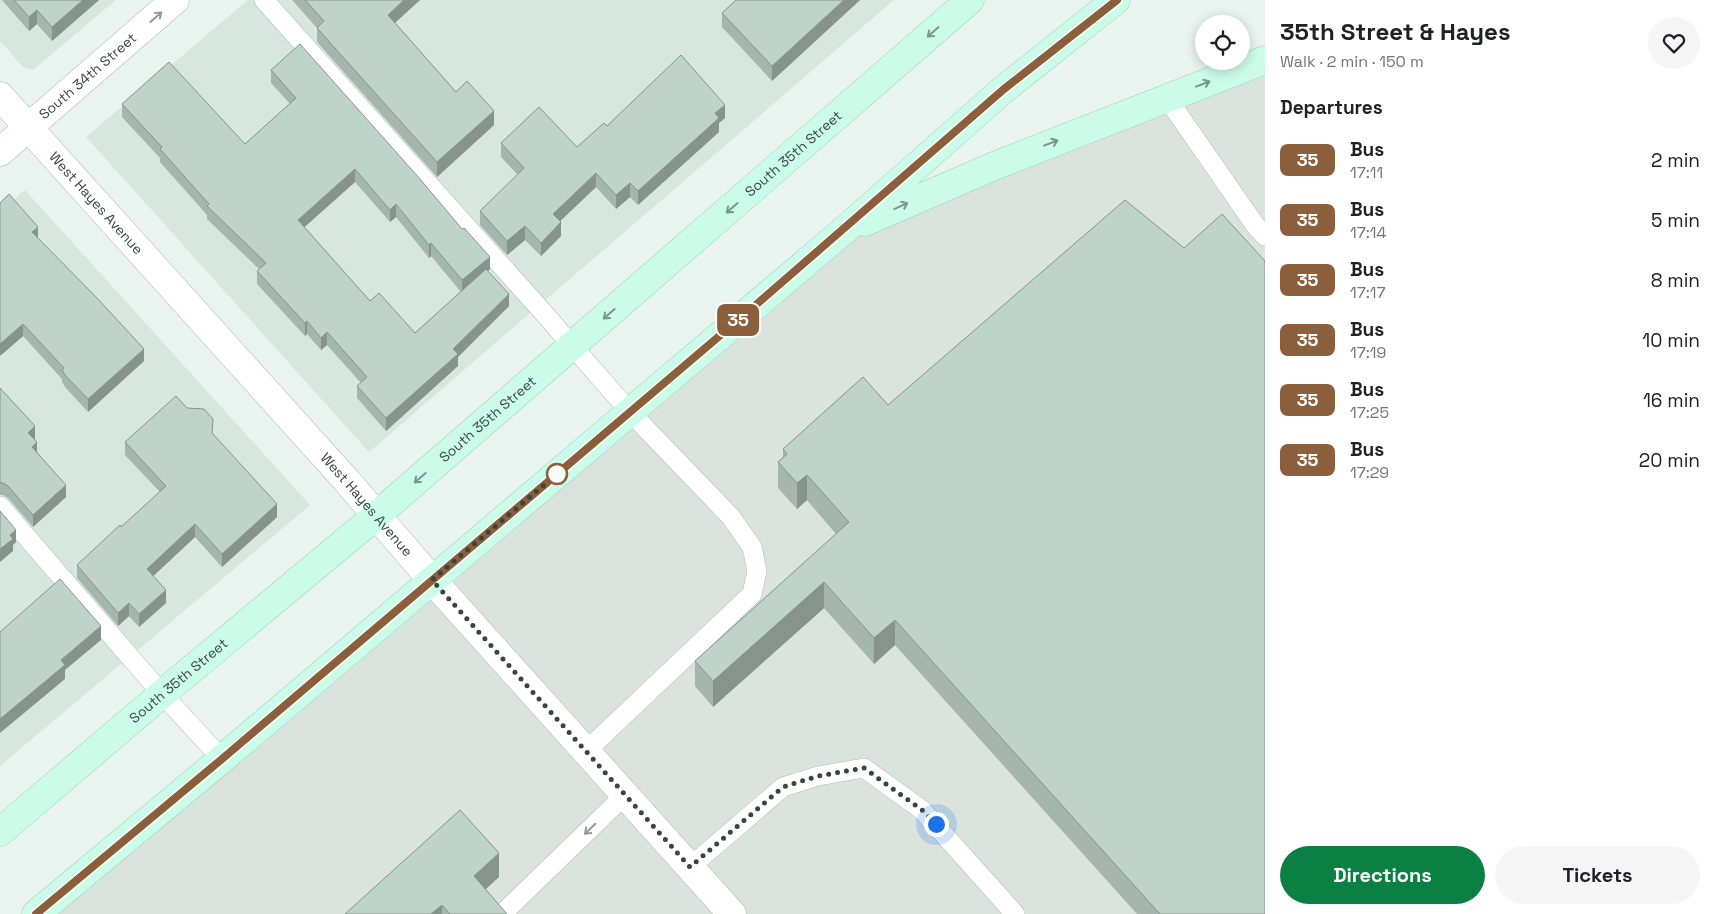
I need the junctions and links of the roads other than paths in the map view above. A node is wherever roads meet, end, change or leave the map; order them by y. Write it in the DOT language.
graph roads {
  1 [pos="175,0"];
  2 [pos="264,0"];
  3 [pos="970,0"];
  4 [pos="1116,0"];
  5 [pos="1265,60"];
  6 [pos="0,96"];
  7 [pos="1167,98"];
  8 [pos="29,128"];
  9 [pos="0,152"];
  10 [pos="841,233"];
  11 [pos="1265,236"];
  12 [pos="572,346"];
  13 [pos="630,412"];
  14 [pos="0,506"];
  15 [pos="377,515"];
  16 [pos="432,580"];
  17 [pos="162,694"];
  18 [pos="586,751"];
  19 [pos="222,759"];
  20 [pos="625,795"];
  21 [pos="0,832"];
  22 [pos="690,867"];
  23 [pos="36,914"];
  24 [pos="502,914"];
  25 [pos="732,914"];
  26 [pos="1015,914"];
  8 -- 1 [label="street, South 34th Street, one-way"];
  2 -- 12 [label="lane"];
  3 -- 12 [label="main road, South 35th Street, one-way"];
  4 -- 10 [label="main road"];
  7 -- 5 [label="main road, one-way"];
  6 -- 8 [label="street, West Hayes Avenue"];
  10 -- 7 [label="main road, one-way"];
  7 -- 11 [label="lane"];
  8 -- 9 [label="street, South 34th Street"];
  8 -- 15 [label="street, West Hayes Avenue"];
  10 -- 13 [label="main road"];
  12 -- 13 [label="lane"];
  12 -- 15 [label="main road, South 35th Street, one-way"];
  13 -- 16 [label="main road"];
  13 -- 18 [label="lane"];
  14 -- 17 [label="lane"];
  15 -- 16 [label="street, West Hayes Avenue"];
  15 -- 17 [label="main road, South 35th Street"];
  16 -- 18 [label="street, West Hayes Avenue"];
  16 -- 19 [label="main road"];
  17 -- 19 [label="lane"];
  17 -- 21 [label="main road, South 35th Street"];
  18 -- 20 [label="street, West Hayes Avenue"];
  19 -- 23 [label="main road"];
  20 -- 22 [label="street, West Hayes Avenue"];
  20 -- 24 [label="lane, one-way"];
  22 -- 25 [label="street, West Hayes Avenue"];
  22 -- 26 [label="lane"];
}
